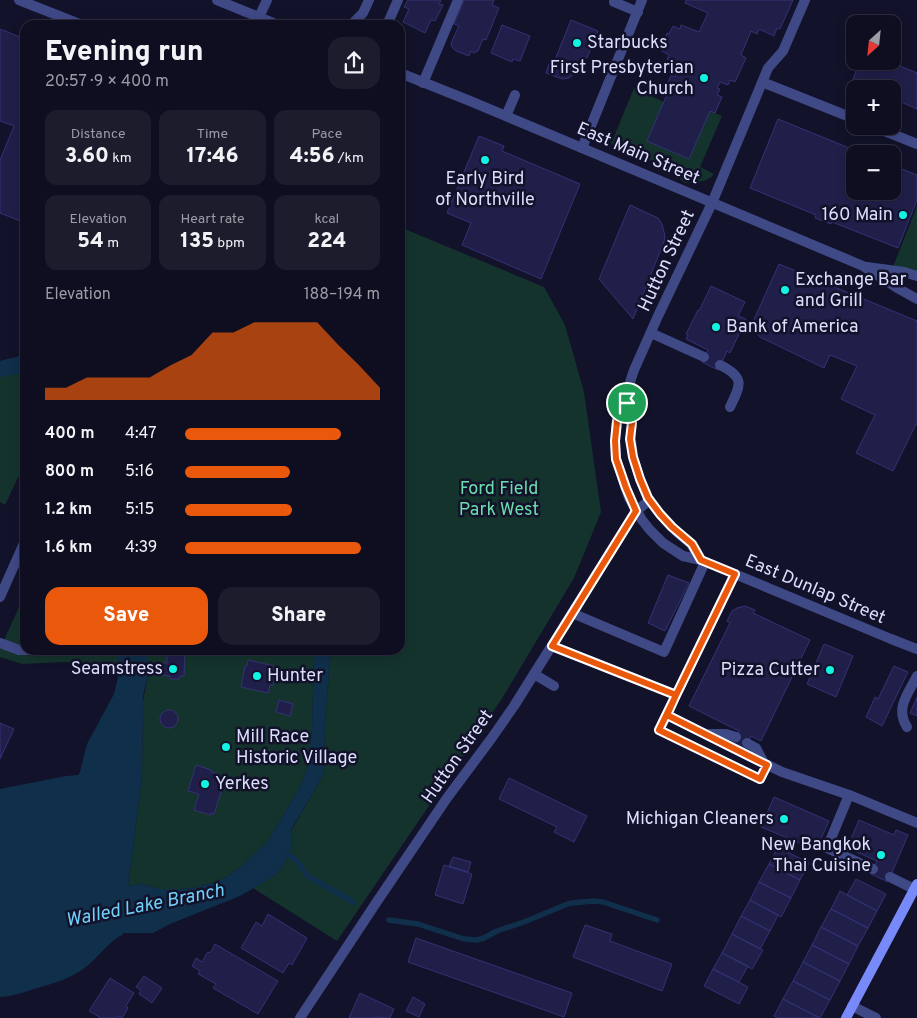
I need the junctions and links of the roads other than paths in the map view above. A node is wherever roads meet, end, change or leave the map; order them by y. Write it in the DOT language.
graph roads {
  1 [pos="19,0"];
  2 [pos="217,0"];
  3 [pos="267,0"];
  4 [pos="369,0"];
  5 [pos="398,0"];
  6 [pos="458,0"];
  7 [pos="642,0"];
  8 [pos="805,0"];
  9 [pos="614,2"];
  10 [pos="638,12"];
  11 [pos="69,20"];
  12 [pos="255,20"];
  13 [pos="257,20"];
  14 [pos="356,20"];
  15 [pos="389,20"];
  16 [pos="405,75"];
  17 [pos="762,82"];
  18 [pos="423,83"];
  19 [pos="515,95"];
  20 [pos="506,116"];
  21 [pos="846,116"];
  22 [pos="894,135"];
  23 [pos="917,144"];
  24 [pos="582,148"];
  25 [pos="712,204"];
  26 [pos="863,266"];
  27 [pos="917,276"];
  28 [pos="917,299"];
  29 [pos="651,333"];
  30 [pos="704,357"];
  31 [pos="720,365"];
  32 [pos="627,403"];
  33 [pos="730,407"];
  34 [pos="650,500"];
  35 [pos="636,511"];
  36 [pos="20,552"];
  37 [pos="703,561"];
  38 [pos="735,574"];
  39 [pos="0,597"];
  40 [pos="572,613"];
  41 [pos="0,643"];
  42 [pos="552,646"];
  43 [pos="917,649"];
  44 [pos="20,650"];
  45 [pos="534,674"];
  46 [pos="917,676"];
  47 [pos="554,686"];
  48 [pos="676,695"];
  49 [pos="667,715"];
  50 [pos="907,727"];
  51 [pos="703,733"];
  52 [pos="736,737"];
  53 [pos="747,743"];
  54 [pos="766,764"];
  55 [pos="850,795"];
  56 [pos="917,822"];
  57 [pos="874,869"];
  58 [pos="890,877"];
  59 [pos="916,886"];
  60 [pos="852,1006"];
  61 [pos="300,1018"];
  62 [pos="846,1018"];
  63 [pos="876,1018"];
  1 -- 11 [label="street"];
  2 -- 12 [label="street"];
  3 -- 13 [label="street"];
  4 -- 14 [label="street"];
  5 -- 15 [label="street"];
  6 -- 18 [label="street"];
  7 -- 10 [label="street"];
  8 -- 17 [label="street, Hutton Street"];
  9 -- 10 [label="street"];
  10 -- 24 [label="street"];
  16 -- 18 [label="street, East Main Street"];
  17 -- 21 [label="street"];
  17 -- 25 [label="street, Hutton Street"];
  18 -- 20 [label="street, East Main Street"];
  19 -- 20 [label="street"];
  20 -- 24 [label="street, East Main Street"];
  22 -- 23 [label="street"];
  24 -- 25 [label="street, East Main Street"];
  25 -- 26 [label="street, East Main Street"];
  25 -- 29 [label="street, Hutton Street"];
  26 -- 27 [label="street, East Main Street"];
  26 -- 28 [label="street, East Main Street"];
  29 -- 30 [label="street"];
  29 -- 32 [label="street, Hutton Street"];
  31 -- 33 [label="street"];
  32 -- 34 [label="street, Hutton Street"];
  32 -- 35 [label="street, Hutton Street"];
  34 -- 35 [label="street, Hutton Street"];
  34 -- 37 [label="street"];
  35 -- 37 [label="street, East Dunlap Street"];
  35 -- 40 [label="street, Hutton Street"];
  36 -- 39 [label="street"];
  37 -- 38 [label="street, East Dunlap Street"];
  37 -- 40 [label="street"];
  38 -- 43 [label="street, East Dunlap Street"];
  38 -- 48 [label="street"];
  40 -- 42 [label="street, Hutton Street"];
  41 -- 44 [label="street"];
  42 -- 45 [label="street, Hutton Street"];
  42 -- 48 [label="street"];
  45 -- 47 [label="street"];
  45 -- 61 [label="street, Hutton Street"];
  46 -- 50 [label="street"];
  48 -- 49 [label="street"];
  49 -- 51 [label="street"];
  49 -- 54 [label="street"];
  51 -- 52 [label="street"];
  51 -- 54 [label="street"];
  53 -- 54 [label="street"];
  54 -- 55 [label="street"];
  55 -- 56 [label="street"];
  55 -- 57 [label="street"];
  58 -- 59 [label="street"];
  59 -- 60 [label="main road"];
  60 -- 62 [label="main road"];
  60 -- 63 [label="street"];
}
